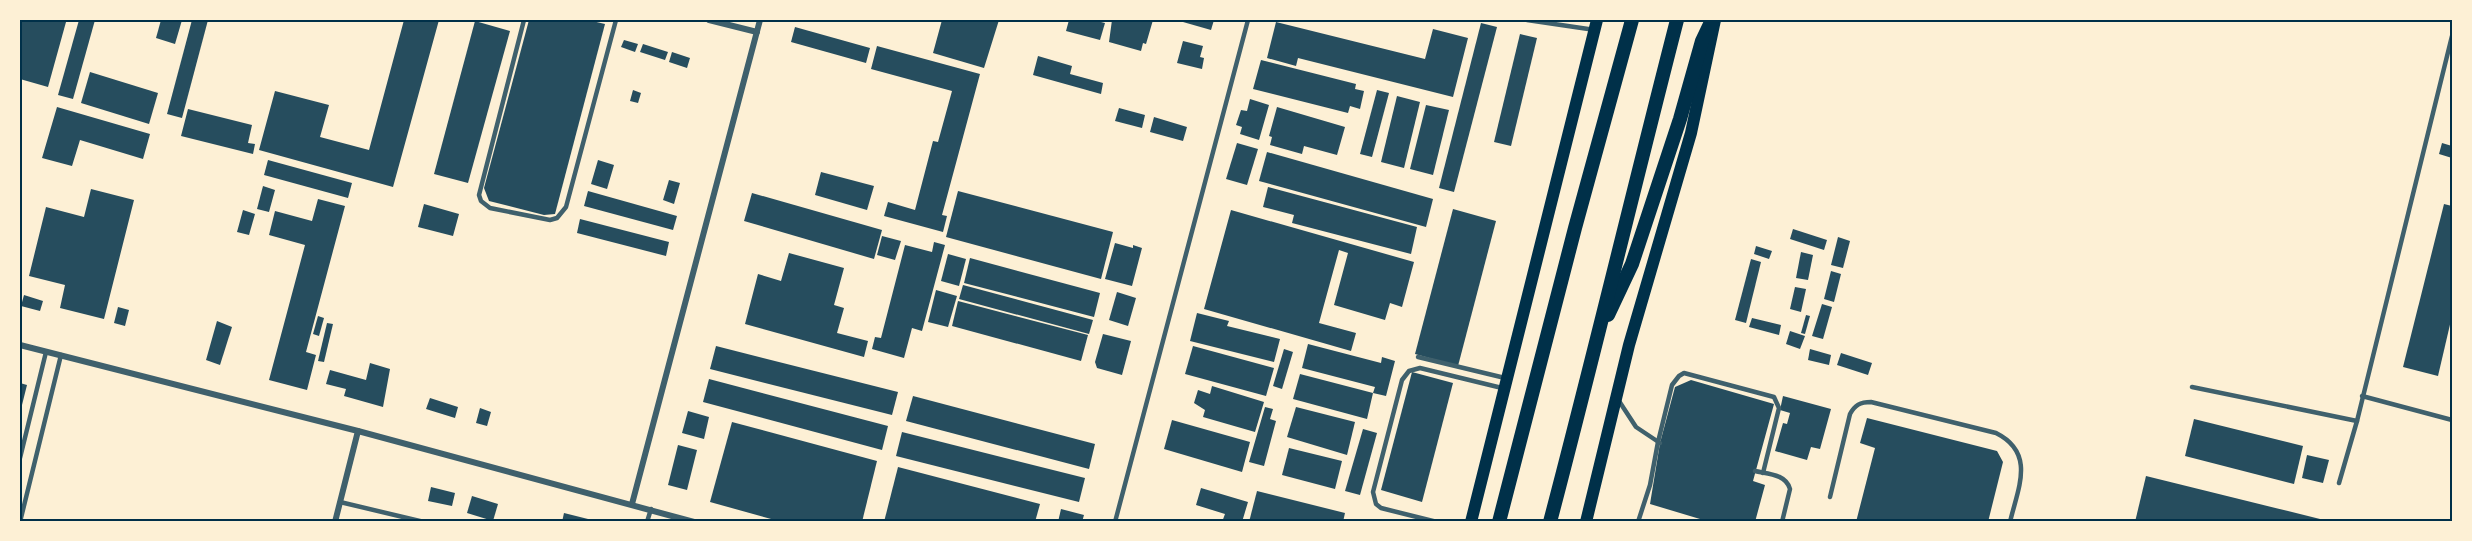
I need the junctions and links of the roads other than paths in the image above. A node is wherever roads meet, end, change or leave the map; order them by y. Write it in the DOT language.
graph roads {
  1 [pos="524,20"];
  2 [pos="616,20"];
  3 [pos="709,20"];
  4 [pos="760,20"];
  5 [pos="1248,20"];
  6 [pos="1527,20"];
  7 [pos="1632,20"];
  8 [pos="1677,20"];
  9 [pos="1714,20"];
  10 [pos="1596,25"];
  11 [pos="757,32"];
  12 [pos="2452,36"];
  13 [pos="1601,327"];
  14 [pos="20,345"];
  15 [pos="46,352"];
  16 [pos="61,355"];
  17 [pos="1418,357"];
  18 [pos="1506,384"];
  19 [pos="2192,387"];
  20 [pos="1617,396"];
  21 [pos="2362,396"];
  22 [pos="2452,420"];
  23 [pos="2357,421"];
  24 [pos="358,431"];
  25 [pos="1659,442"];
  26 [pos="20,458"];
  27 [pos="1755,471"];
  28 [pos="1763,473"];
  29 [pos="2339,483"];
  30 [pos="1830,497"];
  31 [pos="340,502"];
  32 [pos="633,504"];
  33 [pos="651,509"];
  34 [pos="395,515"];
  35 [pos="20,522"];
  36 [pos="335,522"];
  37 [pos="393,522"];
  38 [pos="424,522"];
  39 [pos="647,522"];
  40 [pos="694,522"];
  41 [pos="1115,522"];
  42 [pos="1437,522"];
  43 [pos="1471,522"];
  44 [pos="1499,522"];
  45 [pos="1550,522"];
  46 [pos="1586,522"];
  47 [pos="1638,522"];
  48 [pos="1782,522"];
  49 [pos="2010,522"];
  1 -- 2 [label="lane"];
  3 -- 11 [label="street"];
  4 -- 11 [label="street"];
  5 -- 41 [label="lane"];
  6 -- 10 [label="lane"];
  7 -- 44 [label="highway"];
  8 -- 13 [label="highway"];
  9 -- 13 [label="highway"];
  9 -- 20 [label="main road"];
  10 -- 18 [label="main road"];
  11 -- 32 [label="street"];
  12 -- 21 [label="lane"];
  13 -- 45 [label="highway"];
  14 -- 15 [label="street"];
  15 -- 16 [label="street"];
  15 -- 26 [label="lane"];
  16 -- 24 [label="street"];
  16 -- 35 [label="lane"];
  17 -- 18 [label="lane"];
  18 -- 42 [label="lane"];
  18 -- 43 [label="main road"];
  19 -- 23 [label="lane"];
  20 -- 25 [label="lane"];
  20 -- 46 [label="main road"];
  21 -- 22 [label="lane"];
  21 -- 23 [label="lane"];
  23 -- 29 [label="lane"];
  24 -- 31 [label="street"];
  24 -- 32 [label="street"];
  25 -- 28 [label="lane"];
  25 -- 47 [label="lane"];
  27 -- 28 [label="lane"];
  28 -- 48 [label="lane"];
  30 -- 49 [label="lane"];
  31 -- 34 [label="lane"];
  31 -- 36 [label="street"];
  32 -- 33 [label="street"];
  33 -- 39 [label="lane"];
  33 -- 40 [label="street"];
  34 -- 37 [label="lane"];
  34 -- 38 [label="lane"];
}
